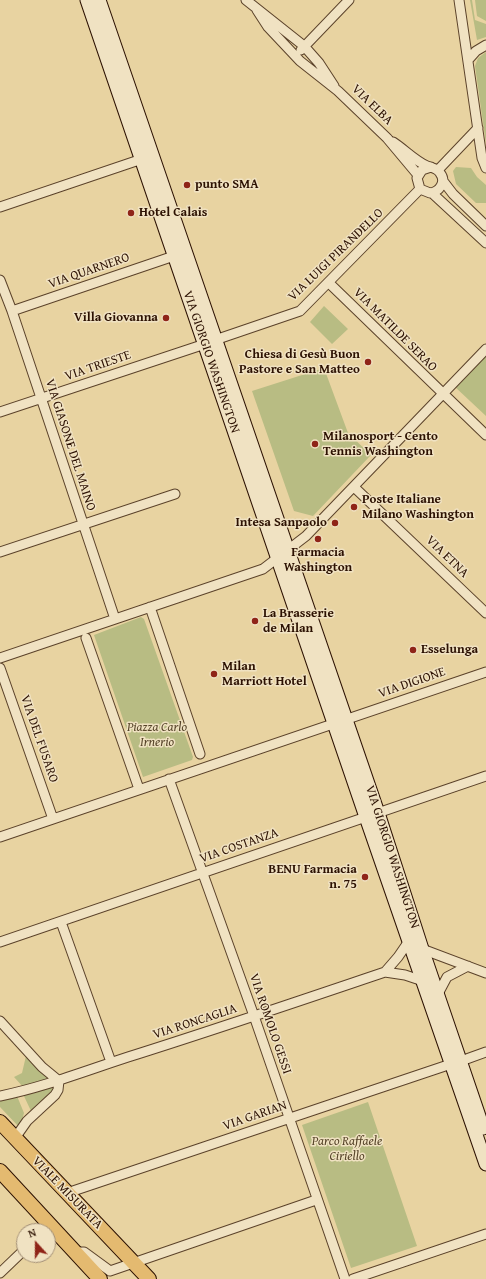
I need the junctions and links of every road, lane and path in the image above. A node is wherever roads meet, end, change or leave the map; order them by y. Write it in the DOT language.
graph roads {
  1 [pos="87,0"];
  2 [pos="100,0"];
  3 [pos="246,0"];
  4 [pos="348,0"];
  5 [pos="459,0"];
  6 [pos="257,10"];
  7 [pos="486,45"];
  8 [pos="304,46"];
  9 [pos="468,60"];
  10 [pos="300,62"];
  11 [pos="338,92"];
  12 [pos="478,128"];
  13 [pos="387,138"];
  14 [pos="147,158"];
  15 [pos="486,168"];
  16 [pos="434,169"];
  17 [pos="418,176"];
  18 [pos="443,182"];
  19 [pos="420,189"];
  20 [pos="432,193"];
  21 [pos="0,207"];
  22 [pos="486,226"];
  23 [pos="486,243"];
  24 [pos="180,254"];
  25 [pos="0,280"];
  26 [pos="329,283"];
  27 [pos="12,311"];
  28 [pos="210,342"];
  29 [pos="486,349"];
  30 [pos="443,395"];
  31 [pos="41,398"];
  32 [pos="0,412"];
  33 [pos="486,436"];
  34 [pos="354,487"];
  35 [pos="175,494"];
  36 [pos="83,525"];
  37 [pos="0,552"];
  38 [pos="283,554"];
  39 [pos="150,607"];
  40 [pos="486,613"];
  41 [pos="115,619"];
  42 [pos="84,634"];
  43 [pos="0,658"];
  44 [pos="0,668"];
  45 [pos="486,672"];
  46 [pos="340,721"];
  47 [pos="200,754"];
  48 [pos="486,776"];
  49 [pos="169,779"];
  50 [pos="139,789"];
  51 [pos="378,813"];
  52 [pos="366,817"];
  53 [pos="53,819"];
  54 [pos="0,837"];
  55 [pos="203,872"];
  56 [pos="62,922"];
  57 [pos="409,940"];
  58 [pos="0,942"];
  59 [pos="422,949"];
  60 [pos="468,966"];
  61 [pos="385,972"];
  62 [pos="486,973"];
  63 [pos="423,981"];
  64 [pos="438,994"];
  65 [pos="254,1016"];
  66 [pos="0,1021"];
  67 [pos="486,1052"];
  68 [pos="111,1062"];
  69 [pos="456,1062"];
  70 [pos="59,1081"];
  71 [pos="0,1096"];
  72 [pos="288,1118"];
  73 [pos="0,1122"];
  74 [pos="16,1138"];
  75 [pos="484,1142"];
  76 [pos="486,1164"];
  77 [pos="0,1172"];
  78 [pos="67,1193"];
  79 [pos="316,1200"];
  80 [pos="42,1223"];
  81 [pos="486,1234"];
  82 [pos="56,1236"];
  83 [pos="75,1252"];
  84 [pos="16,1257"];
  85 [pos="134,1263"];
  86 [pos="0,1272"];
  87 [pos="100,1279"];
  88 [pos="149,1279"];
  89 [pos="345,1279"];
  90 [pos="353,1279"];
  1 -- 14 [label="street, VIA GIORGIO WASHINGTON"];
  2 -- 14 [label="street, VIA GIORGIO WASHINGTON"];
  3 -- 6 [label="street, VIA ELBA"];
  4 -- 8 [label="street"];
  5 -- 9 [label="street"];
  6 -- 8 [label="street, VIA ELBA"];
  6 -- 10 [label="street, VIA ELBA"];
  7 -- 9 [label="street"];
  8 -- 10 [label="street"];
  8 -- 11 [label="street, VIA ELBA"];
  9 -- 12 [label="street"];
  10 -- 11 [label="street, VIA ELBA"];
  11 -- 13 [label="street, VIA ELBA"];
  12 -- 15 [label="street"];
  12 -- 16 [label="street"];
  13 -- 16 [label="street, VIA ELBA"];
  13 -- 17 [label="street, VIA ELBA"];
  14 -- 21 [label="street"];
  14 -- 24 [label="street, VIA GIORGIO WASHINGTON"];
  16 -- 17 [label="street"];
  16 -- 18 [label="street"];
  17 -- 19 [label="street"];
  18 -- 20 [label="street"];
  18 -- 22 [label="street"];
  19 -- 20 [label="street"];
  19 -- 26 [label="street, VIA LUIGI PIRANDELLO"];
  20 -- 23 [label="street"];
  24 -- 27 [label="street, VIA QUARNERO"];
  24 -- 28 [label="street, VIA GIORGIO WASHINGTON"];
  25 -- 27 [label="street, VIA GIASONE DEL MAINO"];
  26 -- 28 [label="street, VIA LUIGI PIRANDELLO"];
  26 -- 30 [label="street, VIA MATILDE SERAO"];
  27 -- 31 [label="street, VIA GIASONE DEL MAINO"];
  28 -- 31 [label="street, VIA TRIESTE"];
  28 -- 38 [label="street, VIA GIORGIO WASHINGTON"];
  29 -- 30 [label="street"];
  30 -- 33 [label="street, VIA MATILDE SERAO"];
  30 -- 34 [label="street"];
  31 -- 32 [label="street, VIA TRIESTE"];
  31 -- 36 [label="street, VIA GIASONE DEL MAINO"];
  34 -- 38 [label="street"];
  34 -- 40 [label="street, VIA ETNA"];
  35 -- 36 [label="street"];
  36 -- 37 [label="street"];
  36 -- 41 [label="street, VIA GIASONE DEL MAINO"];
  38 -- 39 [label="street"];
  38 -- 46 [label="street, VIA GIORGIO WASHINGTON"];
  39 -- 41 [label="street"];
  39 -- 47 [label="street"];
  41 -- 42 [label="street"];
  42 -- 43 [label="street"];
  42 -- 50 [label="street"];
  44 -- 53 [label="street, VIA DEL FUSARO"];
  45 -- 46 [label="street, VIA DIGIONE"];
  46 -- 49 [label="street, VIA DIGIONE"];
  46 -- 51 [label="street, VIA GIORGIO WASHINGTON"];
  46 -- 52 [label="street, VIA GIORGIO WASHINGTON"];
  48 -- 51 [label="street, VIA COSTANZA"];
  49 -- 50 [label="street"];
  49 -- 55 [label="street, VIA ROMOLO GESSI"];
  50 -- 53 [label="street"];
  51 -- 52 [label="street, VIA COSTANZA"];
  51 -- 59 [label="street, VIA GIORGIO WASHINGTON"];
  52 -- 55 [label="street, VIA COSTANZA"];
  52 -- 57 [label="street, VIA GIORGIO WASHINGTON"];
  53 -- 54 [label="street"];
  55 -- 56 [label="street, VIA COSTANZA"];
  55 -- 65 [label="street, VIA ROMOLO GESSI"];
  56 -- 58 [label="street, VIA COSTANZA"];
  56 -- 68 [label="street"];
  57 -- 61 [label="street"];
  57 -- 63 [label="street, VIA GIORGIO WASHINGTON"];
  59 -- 60 [label="street"];
  59 -- 64 [label="street, VIA GIORGIO WASHINGTON"];
  60 -- 62 [label="street"];
  60 -- 64 [label="street"];
  61 -- 63 [label="street, VIA RONCAGLIA"];
  61 -- 65 [label="street, VIA RONCAGLIA"];
  63 -- 64 [label="street"];
  63 -- 69 [label="street, VIA GIORGIO WASHINGTON"];
  64 -- 69 [label="street, VIA GIORGIO WASHINGTON"];
  65 -- 68 [label="street, VIA RONCAGLIA"];
  65 -- 72 [label="street, VIA ROMOLO GESSI"];
  66 -- 70 [label="street"];
  67 -- 69 [label="street, VIA GARIAN"];
  68 -- 70 [label="street, VIA RONCAGLIA"];
  69 -- 72 [label="street, VIA GARIAN"];
  69 -- 75 [label="street, VIA GIORGIO WASHINGTON"];
  70 -- 71 [label="street, VIA RONCAGLIA"];
  70 -- 74 [label="street"];
  72 -- 78 [label="street, VIA GARIAN"];
  72 -- 79 [label="street, VIA ROMOLO GESSI"];
  73 -- 74 [label="main road, VIALE MISURATA"];
  74 -- 78 [label="main road, VIALE MISURATA"];
  75 -- 76 [label="street, VIA GIORGIO WASHINGTON"];
  77 -- 80 [label="main road"];
  78 -- 85 [label="main road, VIALE MISURATA"];
  79 -- 85 [label="street"];
  79 -- 89 [label="street, VIA ROMOLO GESSI"];
  81 -- 90 [label="street"];
  82 -- 83 [label="main road"];
  83 -- 85 [label="street"];
  83 -- 87 [label="main road"];
  84 -- 86 [label="street"];
  85 -- 88 [label="main road, VIALE MISURATA"];
}
